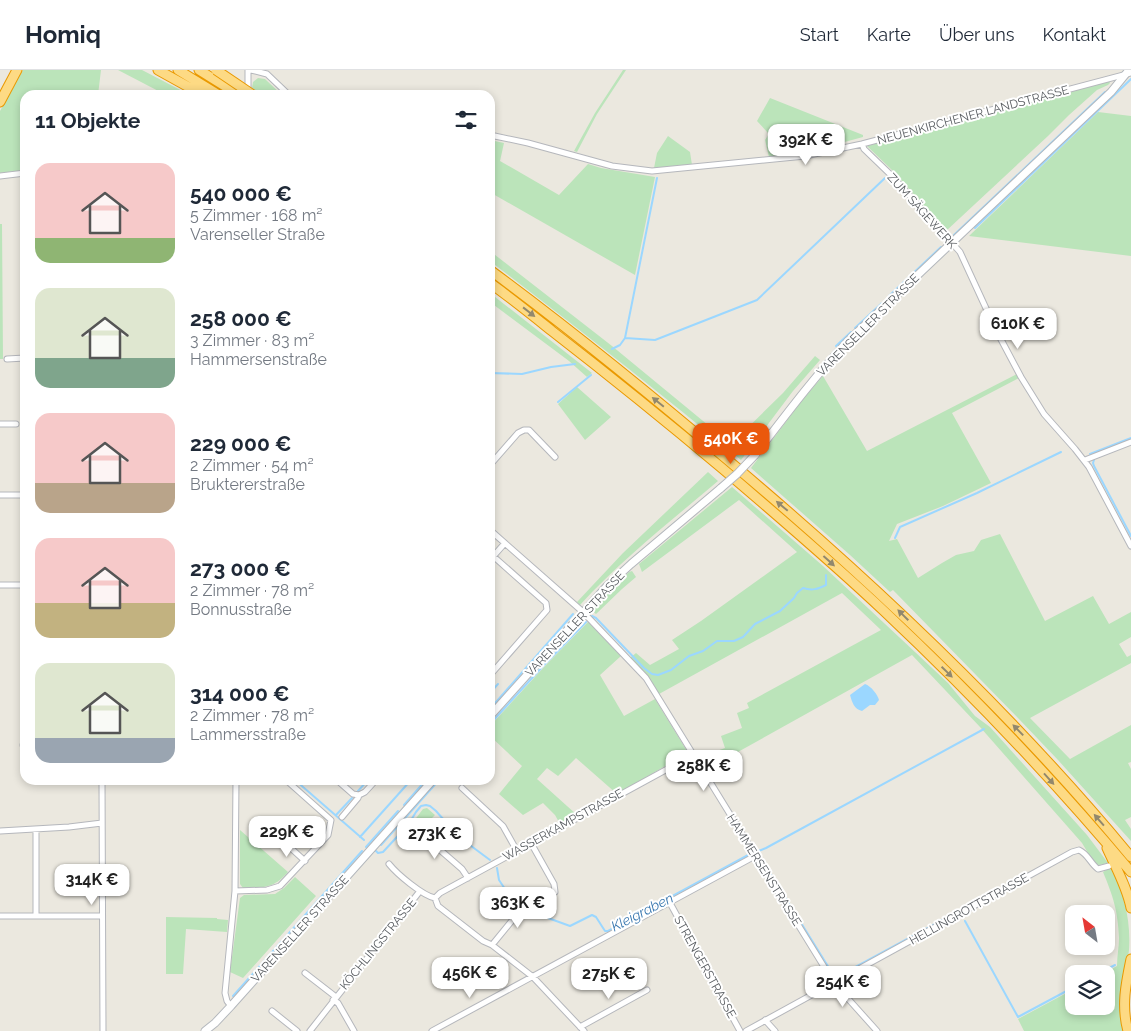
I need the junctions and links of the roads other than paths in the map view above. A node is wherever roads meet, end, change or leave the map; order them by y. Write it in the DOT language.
graph roads {
  1 [pos="15,70"];
  2 [pos="158,70"];
  3 [pos="178,70"];
  4 [pos="216,70"];
  5 [pos="250,70"];
  6 [pos="202,72"];
  7 [pos="1129,72"];
  8 [pos="194,90"];
  9 [pos="210,90"];
  10 [pos="231,90"];
  11 [pos="246,90"];
  12 [pos="248,90"];
  13 [pos="284,90"];
  14 [pos="0,95"];
  15 [pos="0,102"];
  16 [pos="495,137"];
  17 [pos="862,144"];
  18 [pos="20,174"];
  19 [pos="0,176"];
  20 [pos="951,243"];
  21 [pos="495,274"];
  22 [pos="495,286"];
  23 [pos="20,358"];
  24 [pos="7,359"];
  25 [pos="0,424"];
  26 [pos="16,424"];
  27 [pos="1131,442"];
  28 [pos="555,457"];
  29 [pos="495,459"];
  30 [pos="1085,460"];
  31 [pos="0,495"];
  32 [pos="20,495"];
  33 [pos="495,534"];
  34 [pos="505,543"];
  35 [pos="1131,546"];
  36 [pos="495,555"];
  37 [pos="495,560"];
  38 [pos="0,585"];
  39 [pos="20,585"];
  40 [pos="583,612"];
  41 [pos="495,670"];
  42 [pos="495,710"];
  43 [pos="693,755"];
  44 [pos="102,785"];
  45 [pos="236,785"];
  46 [pos="292,785"];
  47 [pos="343,785"];
  48 [pos="371,785"];
  49 [pos="429,785"];
  50 [pos="462,788"];
  51 [pos="359,795"];
  52 [pos="342,817"];
  53 [pos="102,823"];
  54 [pos="36,830"];
  55 [pos="0,831"];
  56 [pos="1101,837"];
  57 [pos="448,838"];
  58 [pos="283,841"];
  59 [pos="532,843"];
  60 [pos="517,851"];
  61 [pos="755,856"];
  62 [pos="1131,857"];
  63 [pos="305,861"];
  64 [pos="389,864"];
  65 [pos="1109,866"];
  66 [pos="1131,872"];
  67 [pos="468,878"];
  68 [pos="235,891"];
  69 [pos="420,891"];
  70 [pos="555,892"];
  71 [pos="435,898"];
  72 [pos="670,903"];
  73 [pos="518,906"];
  74 [pos="1131,908"];
  75 [pos="0,916"];
  76 [pos="36,916"];
  77 [pos="102,916"];
  78 [pos="492,945"];
  79 [pos="1131,959"];
  80 [pos="305,973"];
  81 [pos="533,977"];
  82 [pos="834,983"];
  83 [pos="648,990"];
  84 [pos="334,998"];
  85 [pos="231,1006"];
  86 [pos="272,1011"];
  87 [pos="766,1020"];
  88 [pos="582,1029"];
  89 [pos="103,1031"];
  90 [pos="205,1031"];
  91 [pos="297,1031"];
  92 [pos="310,1031"];
  93 [pos="354,1031"];
  94 [pos="432,1031"];
  95 [pos="740,1031"];
  96 [pos="746,1031"];
  97 [pos="775,1031"];
  98 [pos="877,1031"];
  99 [pos="1128,1031"];
  1 -- 14 [label="highway"];
  1 -- 15 [label="highway"];
  2 -- 8 [label="highway"];
  3 -- 9 [label="highway"];
  4 -- 11 [label="highway, bridge"];
  5 -- 12 [label="street"];
  5 -- 13 [label="street"];
  6 -- 10 [label="highway"];
  7 -- 17 [label="street, NEUENKIRCHENER LANDSTRASSE"];
  7 -- 20 [label="main road, VARENSELLER STRASSE"];
  16 -- 17 [label="street, NEUENKIRCHENER LANDSTRASSE"];
  17 -- 20 [label="street, ZUM SÄGEWERK"];
  18 -- 19 [label="street"];
  20 -- 30 [label="street, ZUM SÄGEWERK"];
  20 -- 40 [label="main road, VARENSELLER STRASSE, bridge"];
  62 -- 21 [label="highway, one-way"];
  22 -- 56 [label="highway, one-way"];
  23 -- 24 [label="street"];
  25 -- 26 [label="street"];
  27 -- 30 [label="street"];
  28 -- 29 [label="street"];
  30 -- 35 [label="street, ZUM SÄGEWERK"];
  31 -- 32 [label="street"];
  33 -- 34 [label="street, HAMMERSENSTRASSE"];
  34 -- 36 [label="street"];
  34 -- 40 [label="street, HAMMERSENSTRASSE"];
  37 -- 41 [label="street"];
  38 -- 39 [label="street"];
  40 -- 42 [label="main road, VARENSELLER STRASSE"];
  40 -- 43 [label="street, HAMMERSENSTRASSE"];
  43 -- 59 [label="street, WASSERKAMPSTRASSE"];
  43 -- 61 [label="street, HAMMERSENSTRASSE"];
  44 -- 53 [label="street"];
  45 -- 68 [label="street"];
  46 -- 63 [label="street"];
  47 -- 51 [label="street"];
  48 -- 51 [label="street"];
  49 -- 85 [label="main road, VARENSELLER STRASSE"];
  50 -- 60 [label="street"];
  51 -- 52 [label="street"];
  53 -- 54 [label="street"];
  53 -- 77 [label="street"];
  54 -- 55 [label="street"];
  54 -- 76 [label="street"];
  56 -- 66 [label="highway"];
  56 -- 74 [label="highway"];
  57 -- 67 [label="street"];
  58 -- 63 [label="street"];
  59 -- 60 [label="street, WASSERKAMPSTRASSE"];
  59 -- 70 [label="street"];
  60 -- 67 [label="street, WASSERKAMPSTRASSE"];
  61 -- 72 [label="street"];
  61 -- 82 [label="street, HAMMERSENSTRASSE"];
  63 -- 68 [label="street"];
  64 -- 69 [label="street"];
  65 -- 82 [label="street, HELLINGROTTSTRASSE"];
  67 -- 71 [label="street, WASSERKAMPSTRASSE"];
  68 -- 85 [label="street"];
  69 -- 71 [label="street"];
  69 -- 84 [label="street, KÖCHLINGSTRASSE"];
  71 -- 78 [label="street"];
  72 -- 81 [label="street"];
  72 -- 95 [label="street, STRENGERSTRASSE"];
  73 -- 78 [label="street"];
  75 -- 76 [label="street"];
  76 -- 77 [label="street"];
  77 -- 89 [label="street"];
  78 -- 81 [label="street"];
  79 -- 99 [label="highway"];
  80 -- 84 [label="street, KÖCHLINGSTRASSE"];
  81 -- 88 [label="street"];
  81 -- 94 [label="street"];
  82 -- 87 [label="street, HELLINGROTTSTRASSE"];
  82 -- 98 [label="street, HAMMERSENSTRASSE"];
  83 -- 88 [label="street"];
  84 -- 92 [label="street, KÖCHLINGSTRASSE"];
  84 -- 93 [label="street"];
  85 -- 90 [label="main road, VARENSELLER STRASSE"];
  86 -- 91 [label="street"];
  87 -- 96 [label="street, HELLINGROTTSTRASSE"];
  87 -- 97 [label="street"];
}
